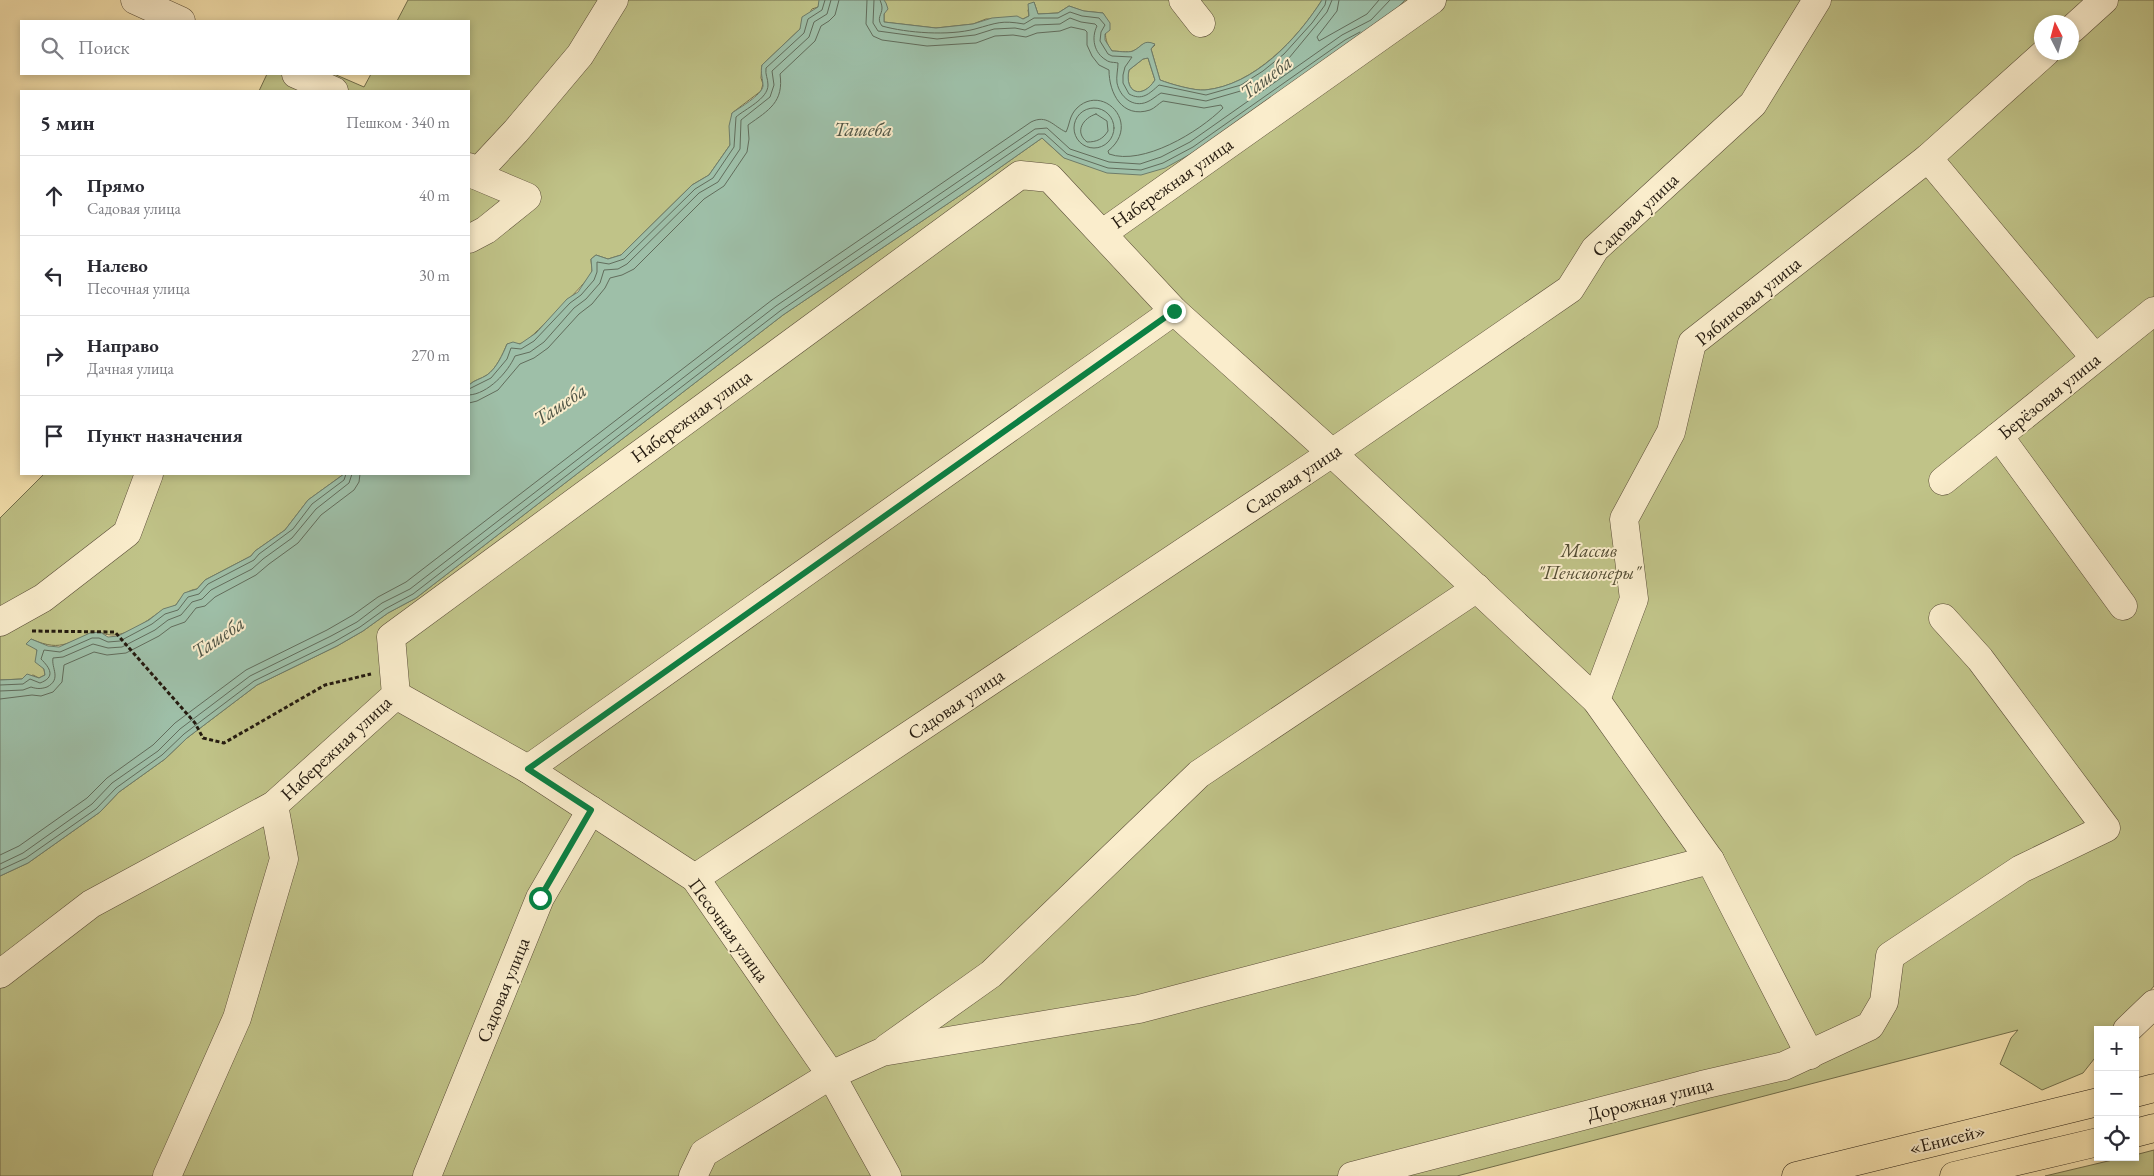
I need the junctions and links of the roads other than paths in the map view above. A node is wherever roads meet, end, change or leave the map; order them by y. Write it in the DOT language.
graph roads {
  1 [pos="135,0"];
  2 [pos="614,0"];
  3 [pos="1183,0"];
  4 [pos="1198,0"];
  5 [pos="1432,0"];
  6 [pos="1817,0"];
  7 [pos="2104,0"];
  8 [pos="180,20"];
  9 [pos="2079,23"];
  10 [pos="2037,60"];
  11 [pos="298,75"];
  12 [pos="332,90"];
  13 [pos="1928,158"];
  14 [pos="472,171"];
  15 [pos="1103,233"];
  16 [pos="470,238"];
  17 [pos="1174,311"];
  18 [pos="2154,311"];
  19 [pos="2096,358"];
  20 [pos="1999,436"];
  21 [pos="1332,453"];
  22 [pos="149,475"];
  23 [pos="1944,481"];
  24 [pos="1477,588"];
  25 [pos="2123,606"];
  26 [pos="1942,618"];
  27 [pos="0,622"];
  28 [pos="396,695"];
  29 [pos="1596,700"];
  30 [pos="528,769"];
  31 [pos="274,805"];
  32 [pos="591,810"];
  33 [pos="1710,860"];
  34 [pos="695,878"];
  35 [pos="0,974"];
  36 [pos="2154,1004"];
  37 [pos="2131,1026"];
  38 [pos="882,1052"];
  39 [pos="1810,1055"];
  40 [pos="831,1075"];
  41 [pos="2154,1088"];
  42 [pos="2139,1092"];
  43 [pos="2094,1103"];
  44 [pos="2154,1128"];
  45 [pos="2139,1132"];
  46 [pos="2094,1143"];
  47 [pos="166,1176"];
  48 [pos="427,1176"];
  49 [pos="693,1176"];
  50 [pos="887,1176"];
  51 [pos="1352,1176"];
  52 [pos="1796,1176"];
  53 [pos="1954,1176"];
  1 -- 8 [label="street"];
  2 -- 14 [label="street"];
  3 -- 4 [label="street"];
  5 -- 15 [label="street, Набережная улица"];
  6 -- 21 [label="street, Садовая улица"];
  7 -- 9 [label="street"];
  10 -- 13 [label="street, Рябиновая улица"];
  11 -- 12 [label="street"];
  13 -- 19 [label="street"];
  13 -- 29 [label="street, Рябиновая улица"];
  14 -- 16 [label="street"];
  15 -- 17 [label="street"];
  15 -- 28 [label="street, Набережная улица"];
  17 -- 21 [label="street"];
  17 -- 30 [label="street"];
  18 -- 19 [label="street, Берёзовая улица"];
  19 -- 20 [label="street, Берёзовая улица"];
  20 -- 23 [label="street, Берёзовая улица"];
  20 -- 25 [label="street"];
  21 -- 24 [label="street"];
  21 -- 34 [label="street, Садовая улица"];
  22 -- 27 [label="street"];
  24 -- 29 [label="street"];
  24 -- 38 [label="street"];
  26 -- 39 [label="street, Дорожная улица"];
  28 -- 30 [label="street, Песочная улица"];
  28 -- 31 [label="street, Набережная улица"];
  29 -- 33 [label="street"];
  30 -- 32 [label="street, Песочная улица"];
  31 -- 35 [label="street, Набережная улица"];
  31 -- 47 [label="street"];
  32 -- 34 [label="street, Песочная улица"];
  32 -- 48 [label="street, Садовая улица"];
  33 -- 38 [label="street"];
  33 -- 39 [label="street"];
  34 -- 40 [label="street, Песочная улица"];
  36 -- 37 [label="street"];
  38 -- 40 [label="street"];
  39 -- 51 [label="street, Дорожная улица"];
  40 -- 49 [label="street"];
  40 -- 50 [label="street, Песочная улица"];
  41 -- 42 [label="highway"];
  43 -- 52 [label="highway, «Енисей»"];
  44 -- 45 [label="highway"];
  46 -- 53 [label="highway, «Енисей»"];
}
